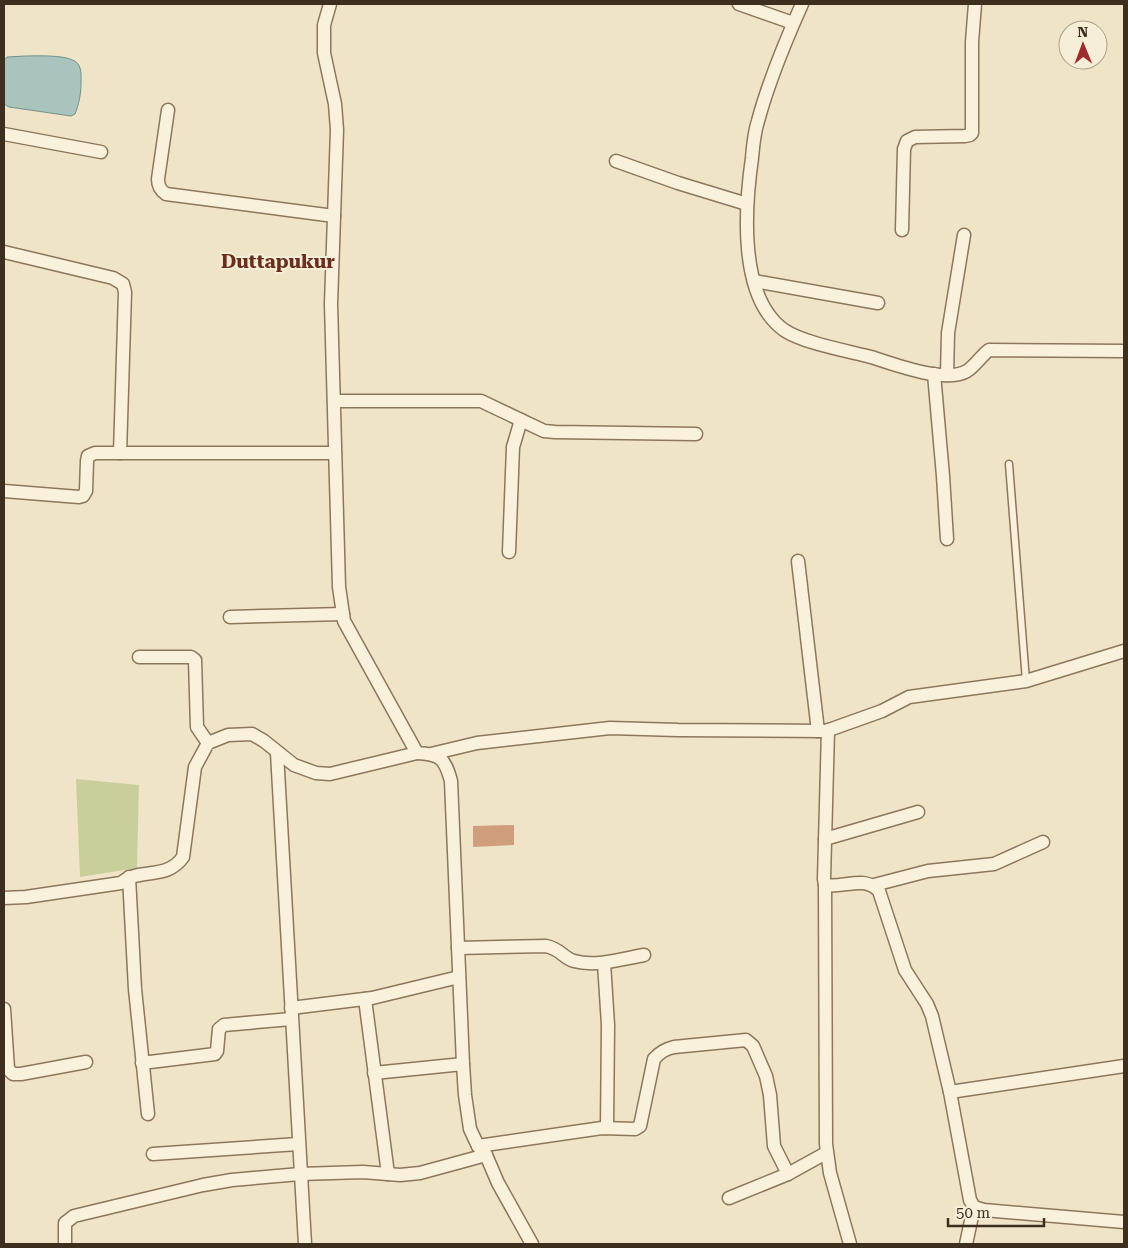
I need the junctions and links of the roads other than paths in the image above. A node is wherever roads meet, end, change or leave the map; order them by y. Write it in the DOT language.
graph roads {
  1 [pos="330,4"];
  2 [pos="739,4"];
  3 [pos="802,4"];
  4 [pos="975,4"];
  5 [pos="794,24"];
  6 [pos="168,110"];
  7 [pos="4,134"];
  8 [pos="101,152"];
  9 [pos="616,161"];
  10 [pos="747,204"];
  11 [pos="334,216"];
  12 [pos="902,230"];
  13 [pos="964,235"];
  14 [pos="4,252"];
  15 [pos="754,282"];
  16 [pos="878,303"];
  17 [pos="1124,351"];
  18 [pos="934,374"];
  19 [pos="947,375"];
  20 [pos="334,402"];
  21 [pos="521,420"];
  22 [pos="696,434"];
  23 [pos="120,453"];
  24 [pos="335,453"];
  25 [pos="1009,464"];
  26 [pos="4,491"];
  27 [pos="947,539"];
  28 [pos="509,552"];
  29 [pos="798,561"];
  30 [pos="343,614"];
  31 [pos="230,617"];
  32 [pos="1124,651"];
  33 [pos="139,657"];
  34 [pos="1026,681"];
  35 [pos="823,730"];
  36 [pos="208,743"];
  37 [pos="277,753"];
  38 [pos="417,753"];
  39 [pos="431,754"];
  40 [pos="918,812"];
  41 [pos="825,839"];
  42 [pos="1043,842"];
  43 [pos="129,877"];
  44 [pos="825,885"];
  45 [pos="874,885"];
  46 [pos="4,898"];
  47 [pos="458,948"];
  48 [pos="644,955"];
  49 [pos="604,962"];
  50 [pos="459,978"];
  51 [pos="365,999"];
  52 [pos="291,1014"];
  53 [pos="4,1018"];
  54 [pos="86,1062"];
  55 [pos="142,1063"];
  56 [pos="463,1064"];
  57 [pos="1124,1066"];
  58 [pos="374,1073"];
  59 [pos="8,1074"];
  60 [pos="950,1092"];
  61 [pos="148,1114"];
  62 [pos="607,1128"];
  63 [pos="298,1144"];
  64 [pos="482,1150"];
  65 [pos="826,1153"];
  66 [pos="153,1154"];
  67 [pos="300,1174"];
  68 [pos="388,1174"];
  69 [pos="788,1174"];
  70 [pos="728,1198"];
  71 [pos="974,1207"];
  72 [pos="1124,1222"];
  73 [pos="65,1244"];
  74 [pos="305,1244"];
  75 [pos="532,1244"];
  76 [pos="850,1244"];
  77 [pos="966,1244"];
  1 -- 11 [label="street"];
  2 -- 5 [label="street"];
  3 -- 5 [label="street"];
  4 -- 12 [label="street"];
  5 -- 10 [label="street"];
  6 -- 11 [label="street"];
  7 -- 8 [label="street"];
  9 -- 10 [label="street"];
  10 -- 15 [label="street"];
  11 -- 20 [label="street"];
  13 -- 19 [label="street"];
  14 -- 23 [label="street"];
  15 -- 16 [label="street"];
  15 -- 18 [label="street"];
  17 -- 19 [label="street"];
  18 -- 19 [label="street"];
  18 -- 27 [label="street"];
  20 -- 21 [label="street"];
  20 -- 24 [label="street"];
  21 -- 22 [label="street"];
  21 -- 28 [label="street"];
  23 -- 24 [label="street"];
  23 -- 26 [label="street"];
  24 -- 30 [label="street"];
  25 -- 34 [label="lane"];
  29 -- 35 [label="street"];
  30 -- 31 [label="street"];
  30 -- 38 [label="street"];
  32 -- 34 [label="street"];
  33 -- 36 [label="street"];
  34 -- 35 [label="street"];
  35 -- 39 [label="street"];
  35 -- 41 [label="street"];
  36 -- 37 [label="street"];
  36 -- 43 [label="street"];
  37 -- 38 [label="street"];
  37 -- 52 [label="street"];
  38 -- 39 [label="street"];
  39 -- 47 [label="street"];
  40 -- 41 [label="street"];
  41 -- 44 [label="street"];
  42 -- 45 [label="street"];
  43 -- 46 [label="street"];
  43 -- 55 [label="street"];
  44 -- 45 [label="street"];
  44 -- 65 [label="street"];
  45 -- 60 [label="street"];
  47 -- 49 [label="street"];
  47 -- 50 [label="street"];
  48 -- 49 [label="street"];
  49 -- 62 [label="street"];
  50 -- 51 [label="street"];
  50 -- 56 [label="street"];
  51 -- 52 [label="street"];
  51 -- 58 [label="street"];
  52 -- 55 [label="street"];
  52 -- 63 [label="street"];
  53 -- 59 [label="street"];
  54 -- 59 [label="street"];
  55 -- 61 [label="street"];
  56 -- 58 [label="street"];
  56 -- 64 [label="street"];
  57 -- 60 [label="street"];
  58 -- 68 [label="street"];
  60 -- 71 [label="street"];
  62 -- 64 [label="street"];
  62 -- 69 [label="street"];
  63 -- 66 [label="street"];
  63 -- 67 [label="street"];
  64 -- 68 [label="street"];
  64 -- 75 [label="street"];
  65 -- 69 [label="street"];
  65 -- 76 [label="street"];
  67 -- 68 [label="street"];
  67 -- 73 [label="street"];
  67 -- 74 [label="street"];
  69 -- 70 [label="street"];
  71 -- 72 [label="street"];
  71 -- 77 [label="street"];
}
